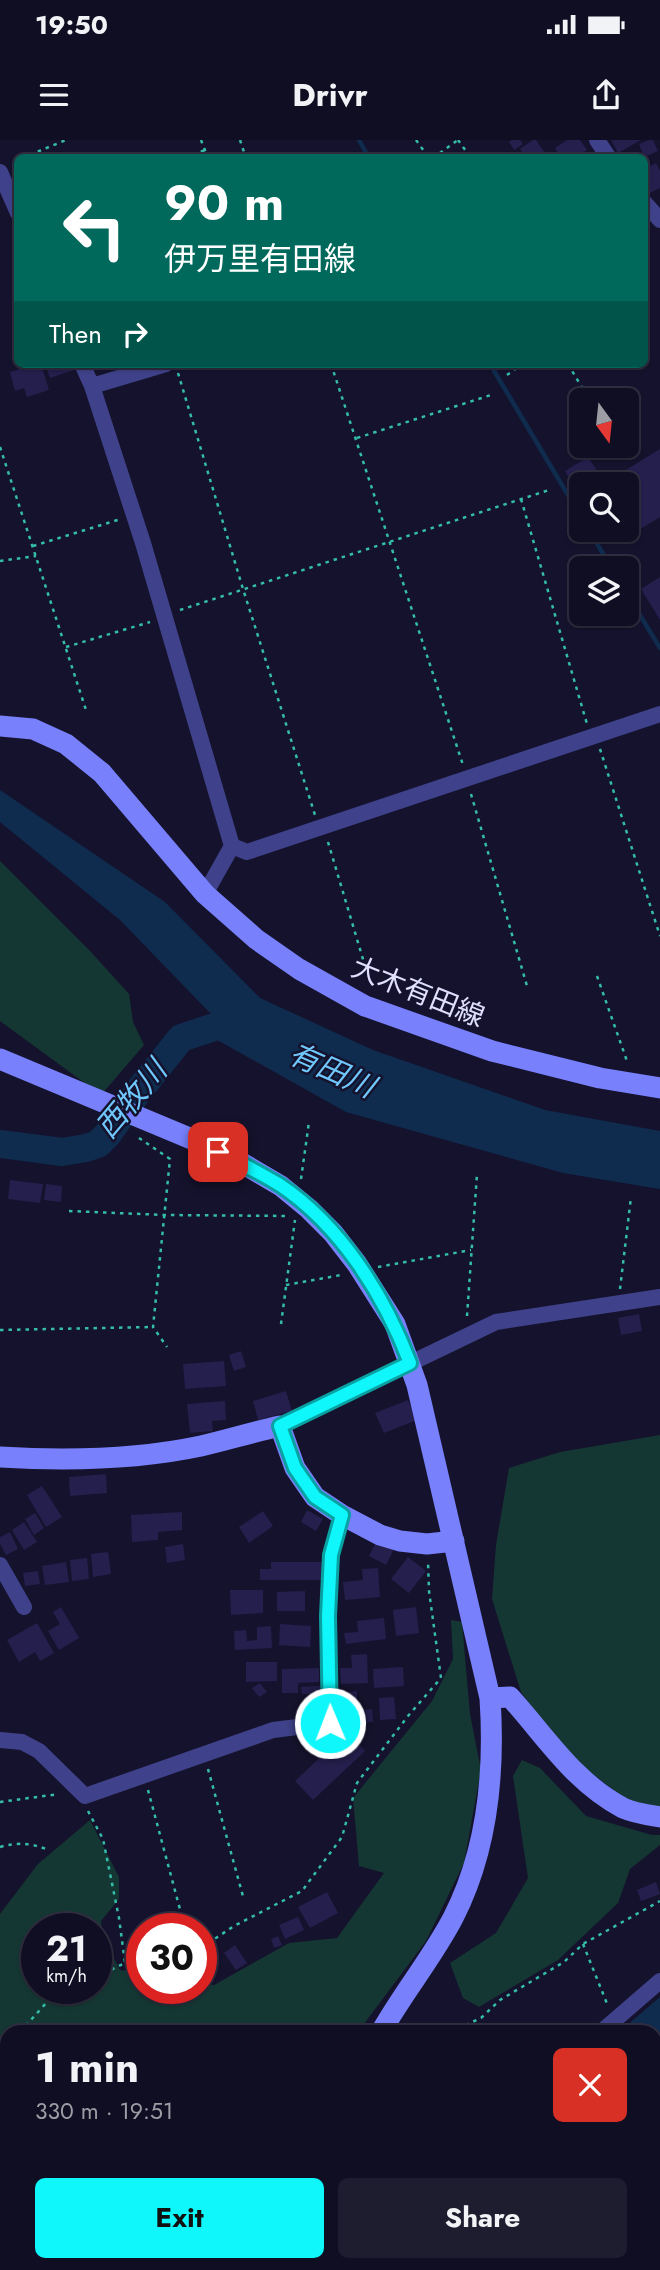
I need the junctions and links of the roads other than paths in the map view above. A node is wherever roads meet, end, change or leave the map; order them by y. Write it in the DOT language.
graph roads {
  1 [pos="0,172"];
  2 [pos="14,204"];
  3 [pos="84,368"];
  4 [pos="172,368"];
  5 [pos="92,386"];
  6 [pos="660,714"];
  7 [pos="0,726"];
  8 [pos="232,846"];
  9 [pos="205,894"];
  10 [pos="0,1059"];
  11 [pos="660,1088"];
  12 [pos="660,1297"];
  13 [pos="410,1363"];
  14 [pos="280,1426"];
  15 [pos="0,1457"];
  16 [pos="342,1515"];
  17 [pos="454,1541"];
  18 [pos="0,1565"];
  19 [pos="24,1607"];
  20 [pos="490,1698"];
  21 [pos="0,1740"];
  22 [pos="660,1817"];
  23 [pos="660,1981"];
  24 [pos="385,2025"];
  25 [pos="608,2025"];
  1 -- 2 [label="street"];
  3 -- 5 [label="street"];
  4 -- 5 [label="street"];
  5 -- 8 [label="street"];
  6 -- 8 [label="street"];
  7 -- 9 [label="main road, 大木有田線"];
  8 -- 9 [label="street"];
  9 -- 11 [label="main road, 大木有田線"];
  10 -- 13 [label="main road"];
  12 -- 13 [label="street"];
  13 -- 14 [label="street"];
  13 -- 17 [label="main road"];
  14 -- 15 [label="main road"];
  14 -- 16 [label="main road"];
  16 -- 17 [label="main road"];
  16 -- 21 [label="street"];
  17 -- 20 [label="main road"];
  18 -- 19 [label="street"];
  20 -- 22 [label="main road"];
  20 -- 24 [label="main road"];
  23 -- 25 [label="street"];
}
